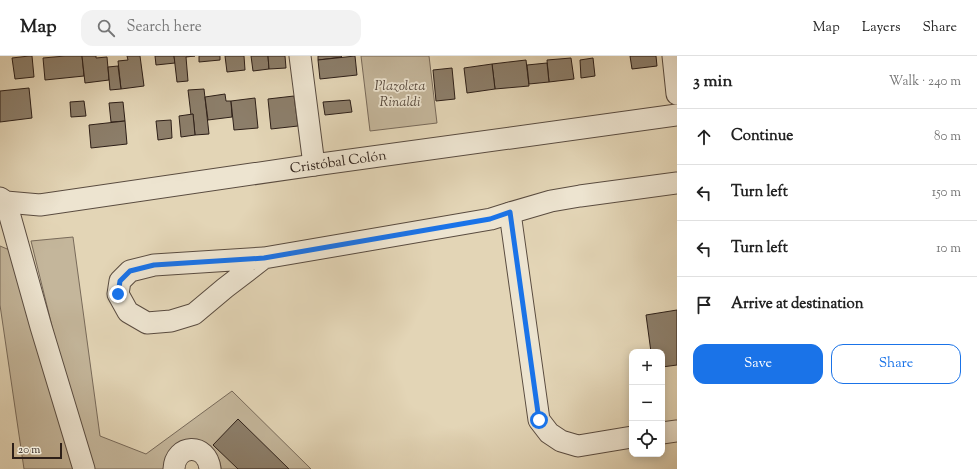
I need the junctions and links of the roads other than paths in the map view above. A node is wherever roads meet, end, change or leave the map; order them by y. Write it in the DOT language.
graph roads {
  1 [pos="300,56"];
  2 [pos="673,56"];
  3 [pos="677,94"];
  4 [pos="677,115"];
  5 [pos="314,165"];
  6 [pos="677,183"];
  7 [pos="3,200"];
  8 [pos="510,212"];
  9 [pos="264,258"];
  10 [pos="677,431"];
  11 [pos="665,433"];
  12 [pos="629,438"];
  13 [pos="84,469"];
  14 [pos="174,469"];
  15 [pos="210,469"];
  1 -- 5 [label="street"];
  2 -- 3 [label="street"];
  4 -- 5 [label="street, Cristóbal Colón"];
  5 -- 7 [label="street, Cristóbal Colón"];
  6 -- 8 [label="street"];
  7 -- 13 [label="street"];
  8 -- 9 [label="street"];
  8 -- 12 [label="street"];
  9 -- 9 [label="street"];
  10 -- 11 [label="street"];
  14 -- 15 [label="street"];
}
